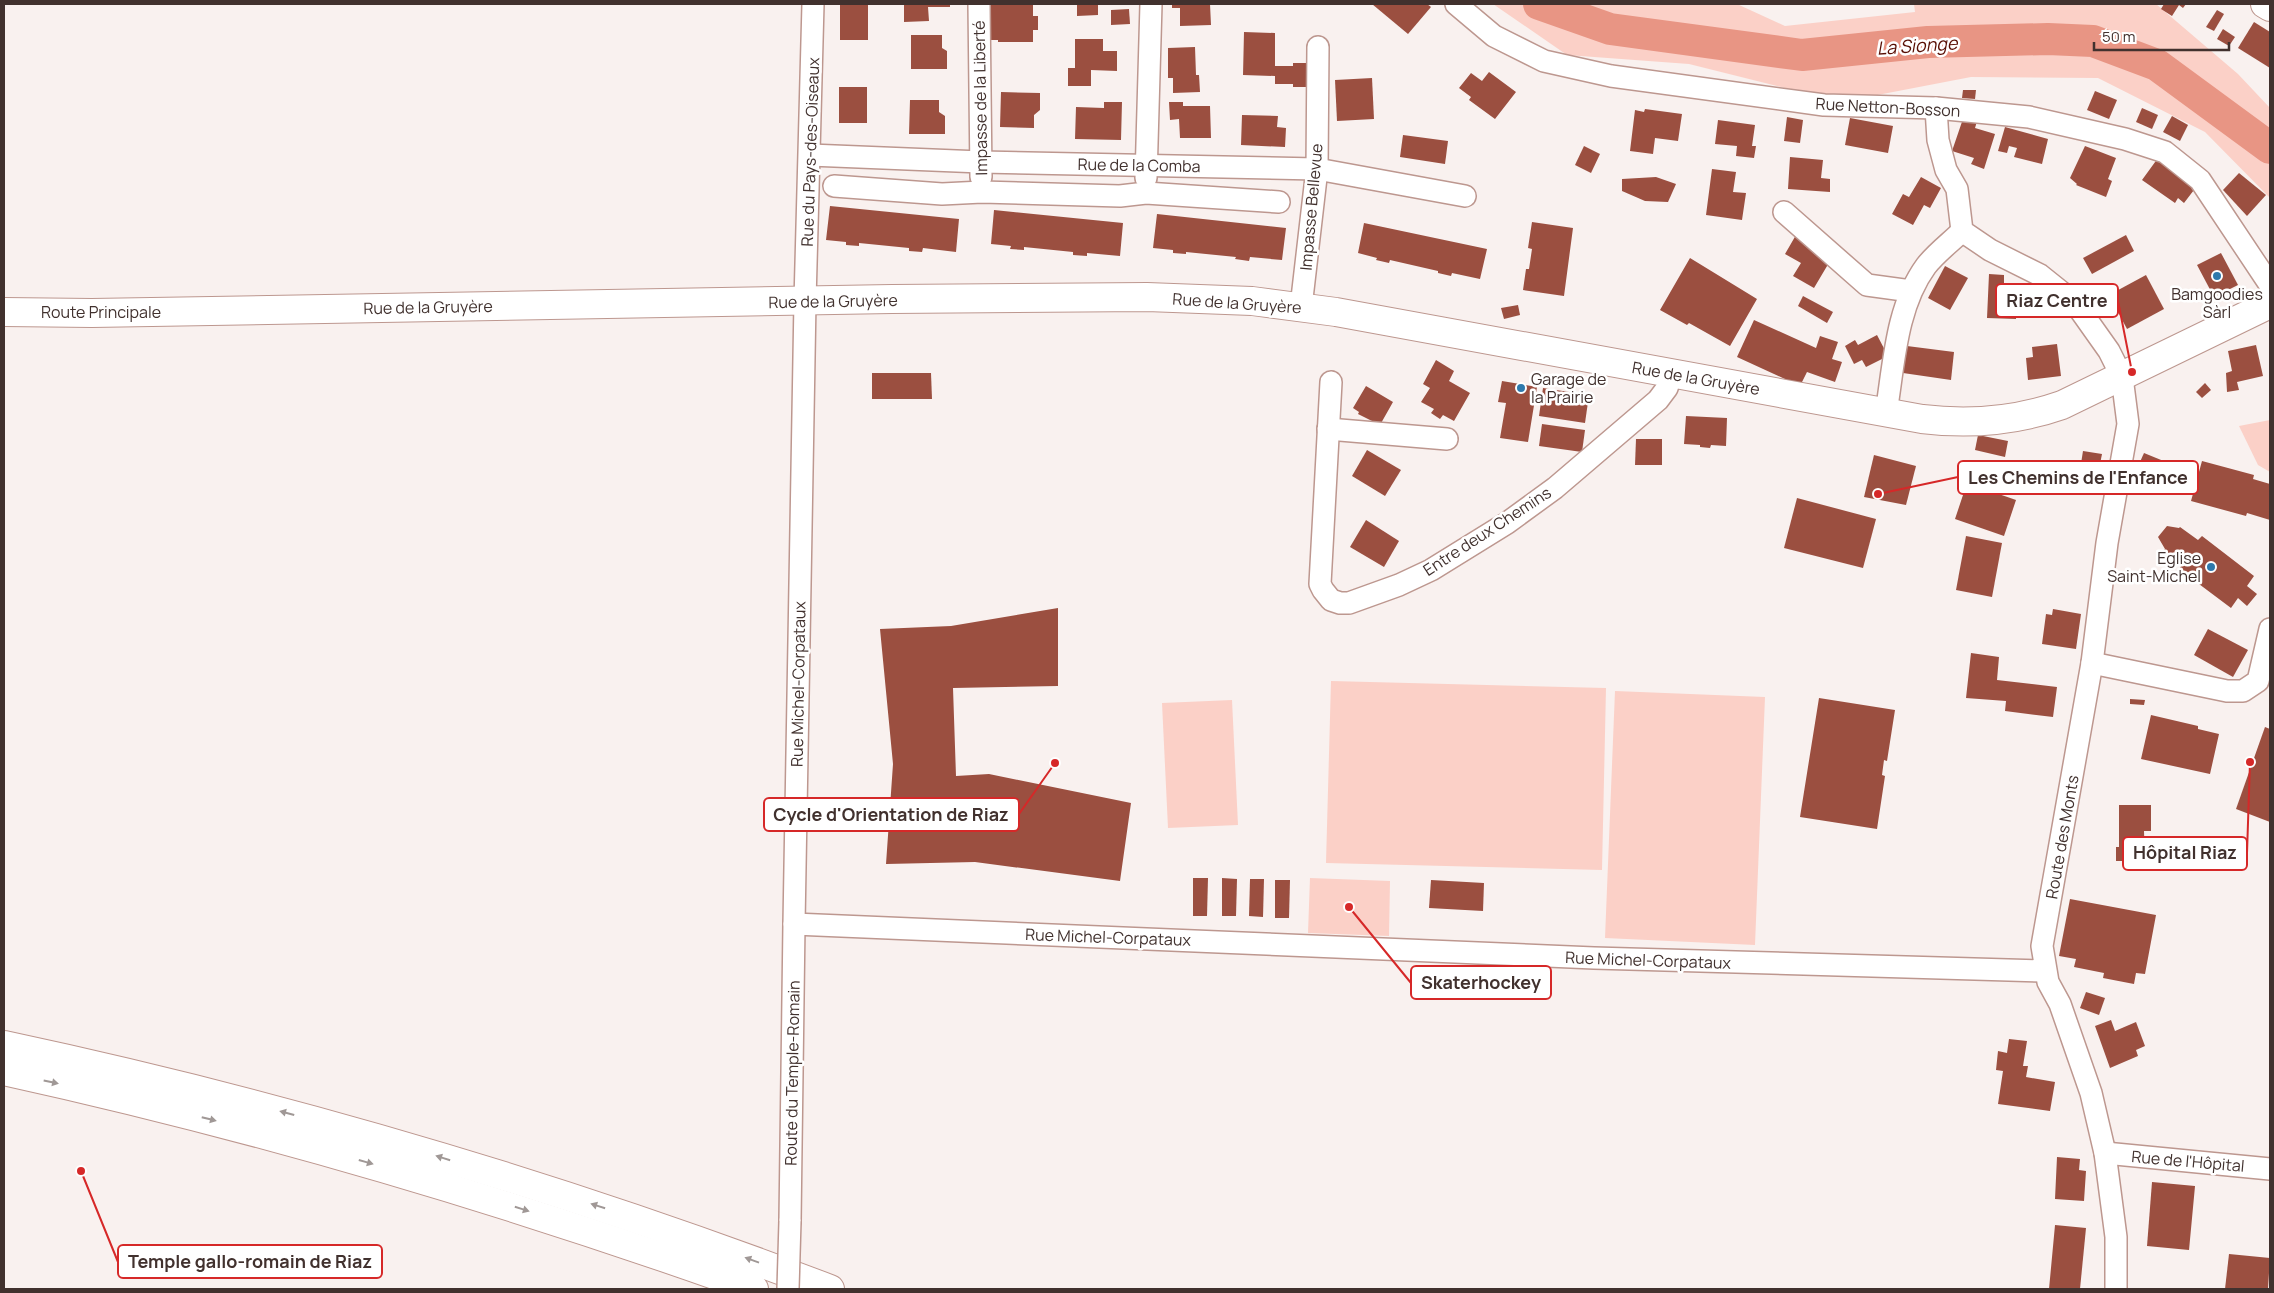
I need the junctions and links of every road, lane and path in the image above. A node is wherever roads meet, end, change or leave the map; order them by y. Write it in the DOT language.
graph roads {
  1 [pos="813,4"];
  2 [pos="979,4"];
  3 [pos="1151,4"];
  4 [pos="1456,4"];
  5 [pos="2265,4"];
  6 [pos="2270,8"];
  7 [pos="1318,47"];
  8 [pos="1936,108"];
  9 [pos="810,155"];
  10 [pos="981,162"];
  11 [pos="1146,165"];
  12 [pos="1317,169"];
  13 [pos="834,186"];
  14 [pos="982,192"];
  15 [pos="1146,193"];
  16 [pos="1465,196"];
  17 [pos="1279,202"];
  18 [pos="1784,212"];
  19 [pos="1962,231"];
  20 [pos="2270,284"];
  21 [pos="1911,291"];
  22 [pos="805,301"];
  23 [pos="2270,304"];
  24 [pos="1301,307"];
  25 [pos="199,311"];
  26 [pos="4,312"];
  27 [pos="1672,374"];
  28 [pos="2122,377"];
  29 [pos="1331,382"];
  30 [pos="1886,413"];
  31 [pos="1328,429"];
  32 [pos="1447,439"];
  33 [pos="2270,630"];
  34 [pos="2092,663"];
  35 [pos="794,924"];
  36 [pos="2045,971"];
  37 [pos="4,1044"];
  38 [pos="4,1071"];
  39 [pos="2105,1153"];
  40 [pos="2270,1169"];
  41 [pos="754,1289"];
  42 [pos="788,1289"];
  43 [pos="830,1289"];
  44 [pos="2116,1289"];
  1 -- 9 [label="street, Rue du Pays-des-Oiseaux"];
  2 -- 10 [label="street, Impasse de la Liberté"];
  3 -- 11 [label="street"];
  4 -- 8 [label="street, Rue Netton-Bosson"];
  5 -- 6 [label="main road"];
  7 -- 12 [label="street, Impasse Bellevue"];
  8 -- 19 [label="street"];
  8 -- 20 [label="street, Rue Netton-Bosson"];
  9 -- 10 [label="street, Rue de la Comba"];
  9 -- 22 [label="street, Rue du Pays-des-Oiseaux"];
  10 -- 11 [label="street, Rue de la Comba"];
  10 -- 14 [label="street, Impasse de la Liberté"];
  11 -- 12 [label="street, Rue de la Comba"];
  11 -- 15 [label="street"];
  12 -- 16 [label="street, Rue de la Comba"];
  12 -- 24 [label="street, Impasse Bellevue"];
  13 -- 14 [label="street"];
  14 -- 15 [label="street"];
  15 -- 17 [label="street"];
  18 -- 21 [label="street"];
  19 -- 21 [label="street"];
  19 -- 28 [label="street, Route des Monts"];
  21 -- 30 [label="street"];
  22 -- 24 [label="main road, Rue de la Gruyère"];
  22 -- 25 [label="main road, Rue de la Gruyère"];
  22 -- 35 [label="street, Rue Michel-Corpataux"];
  23 -- 28 [label="main road, Rue de la Gruyère"];
  24 -- 27 [label="main road, Rue de la Gruyère"];
  25 -- 26 [label="main road, Route Principale"];
  27 -- 30 [label="main road, Rue de la Gruyère"];
  27 -- 31 [label="street, Entre deux Chemins"];
  28 -- 30 [label="main road, Rue de la Gruyère"];
  28 -- 34 [label="street, Route des Monts"];
  29 -- 31 [label="street, Entre deux Chemins"];
  31 -- 32 [label="street"];
  33 -- 34 [label="street"];
  34 -- 36 [label="street, Route des Monts"];
  35 -- 36 [label="street, Rue Michel-Corpataux"];
  35 -- 42 [label="street, Route du Temple-Romain, bridge"];
  36 -- 39 [label="street, Route des Monts"];
  43 -- 37 [label="main road, one-way"];
  38 -- 41 [label="main road, one-way"];
  39 -- 40 [label="street, Rue de l'Hôpital"];
  39 -- 44 [label="street, Route des Monts"];
}
